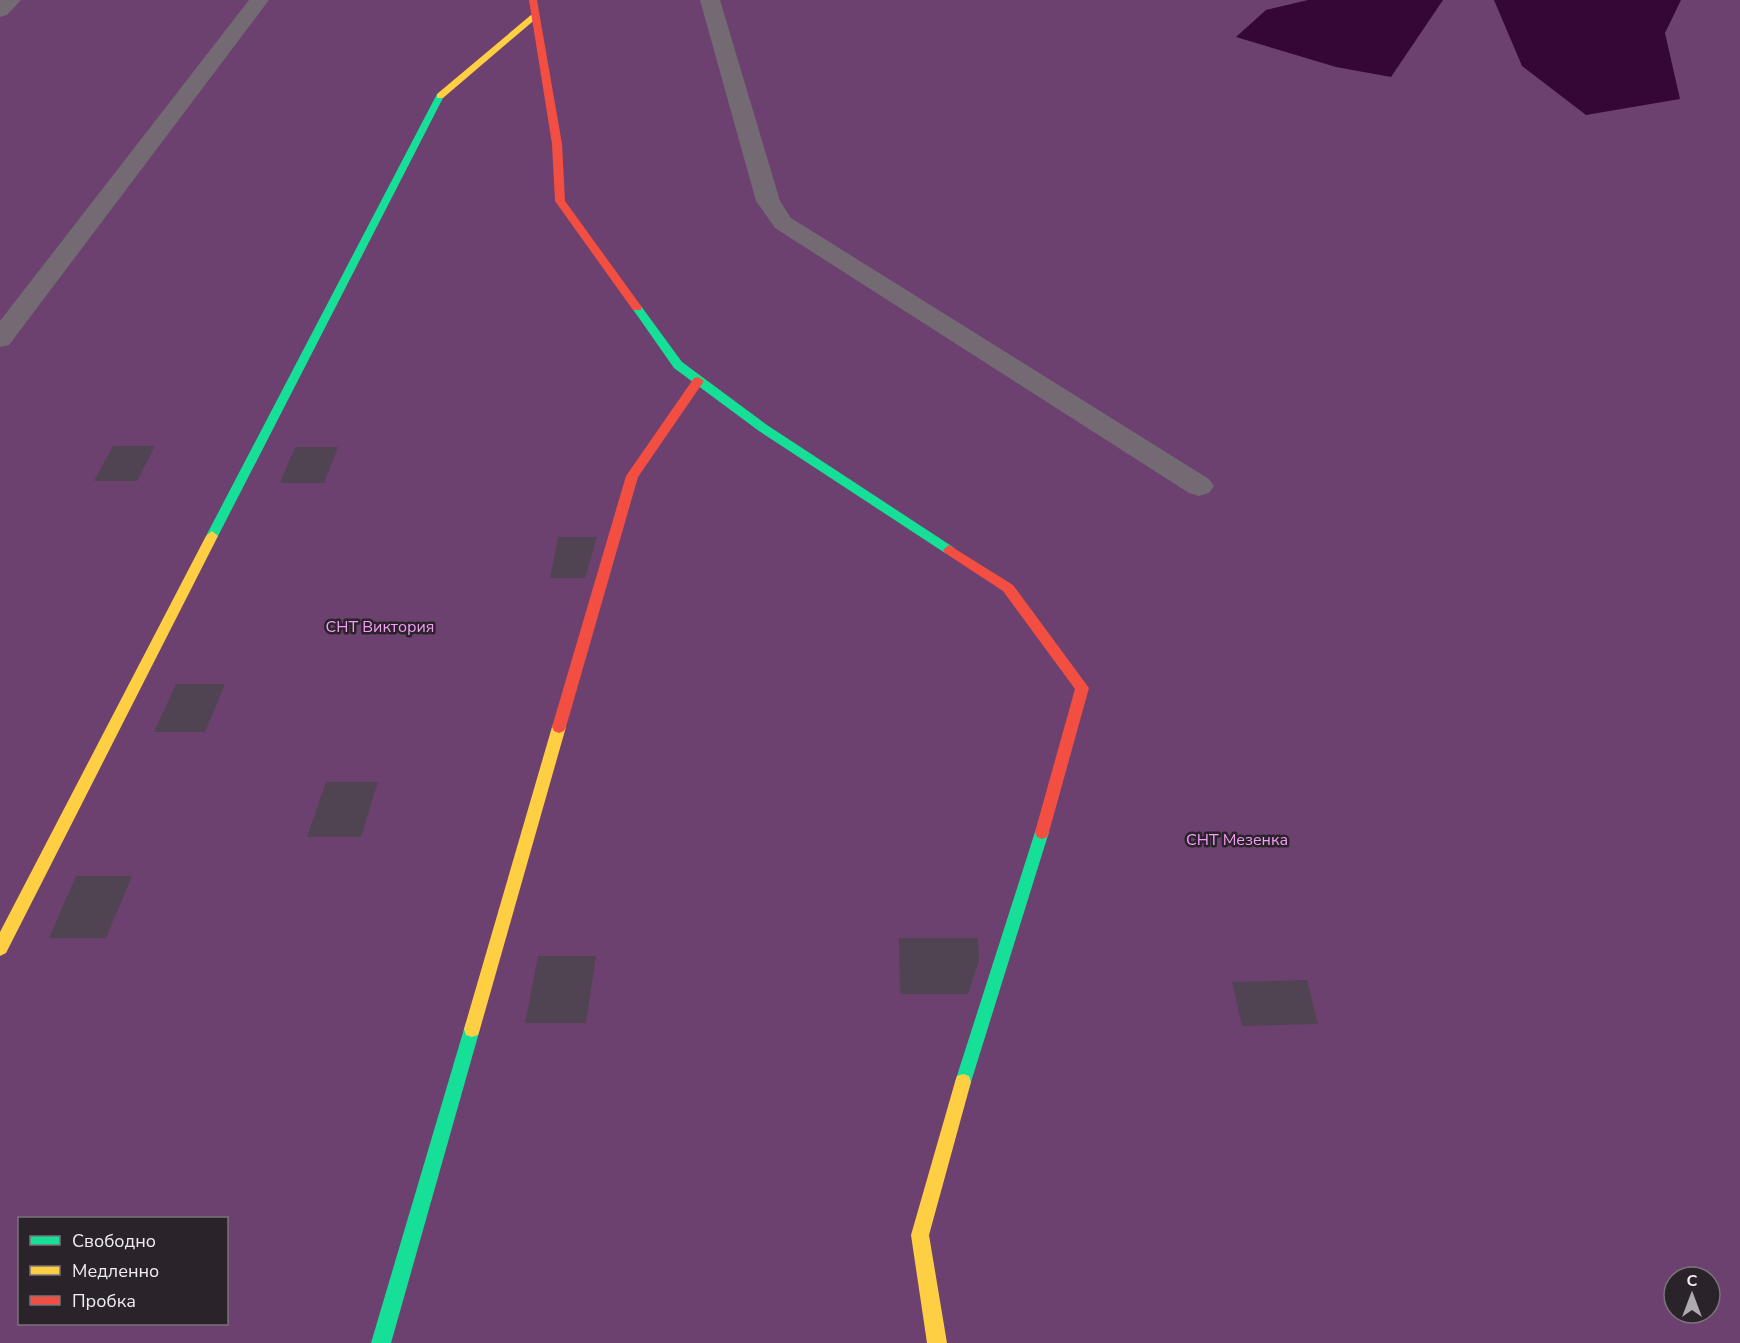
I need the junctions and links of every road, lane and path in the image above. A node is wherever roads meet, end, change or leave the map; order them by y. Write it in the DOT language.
graph roads {
  1 [pos="11,0"];
  2 [pos="259,0"];
  3 [pos="533,0"];
  4 [pos="710,0"];
  5 [pos="0,11"];
  6 [pos="534,17"];
  7 [pos="0,339"];
  8 [pos="698,381"];
  9 [pos="1199,486"];
  10 [pos="0,948"];
  11 [pos="381,1343"];
  12 [pos="937,1343"];
  1 -- 5 [label="street"];
  2 -- 7 [label="street"];
  3 -- 6 [label="street"];
  4 -- 9 [label="street"];
  6 -- 8 [label="street"];
  6 -- 10 [label="street"];
  8 -- 11 [label="street"];
  8 -- 12 [label="street"];
}
